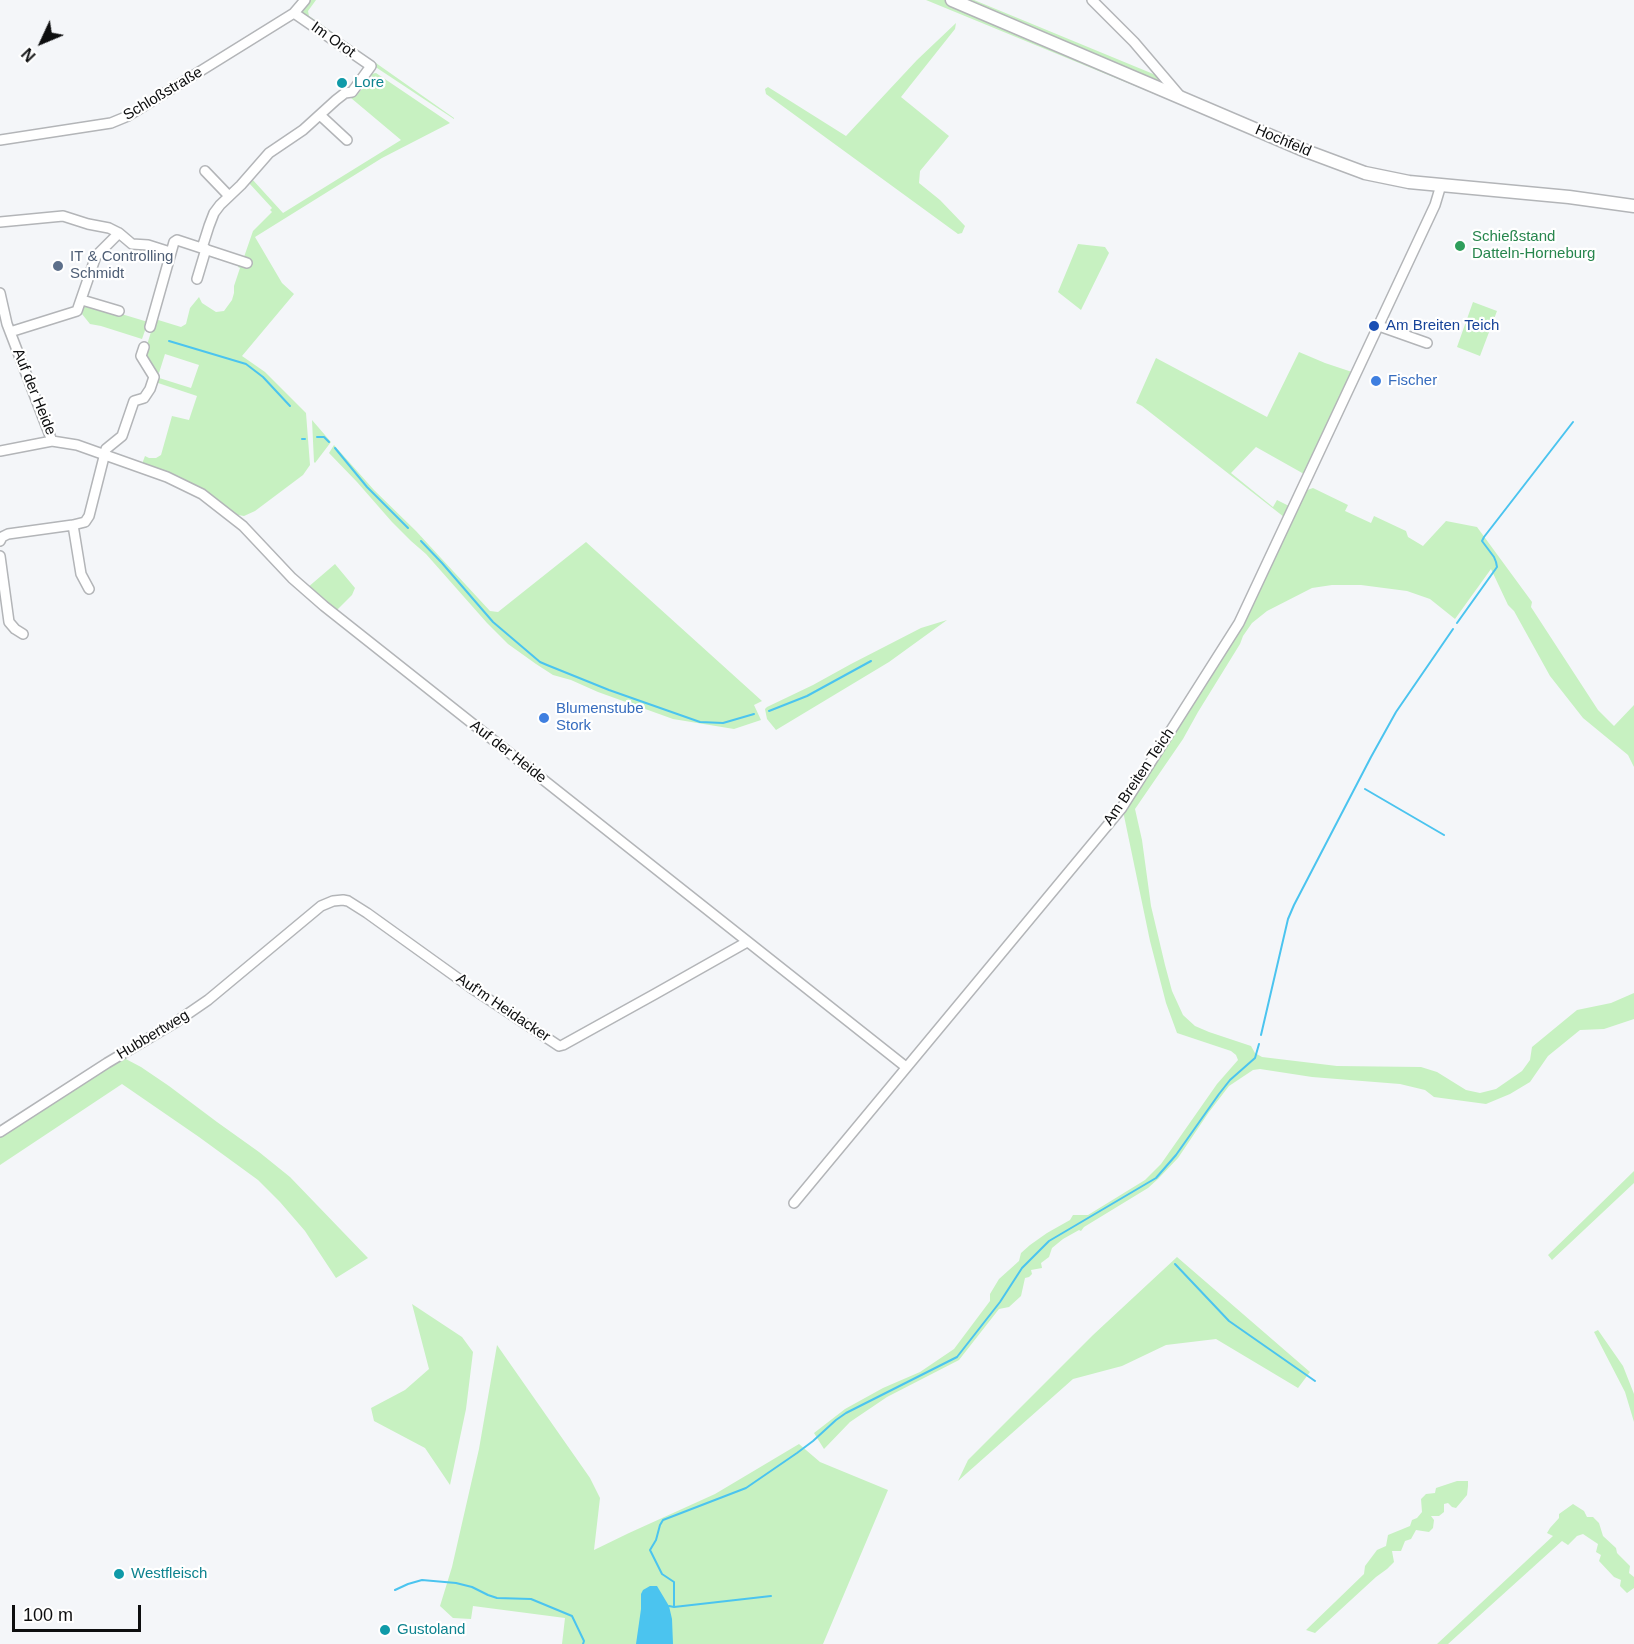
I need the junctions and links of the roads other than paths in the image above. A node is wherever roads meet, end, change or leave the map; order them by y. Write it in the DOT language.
graph roads {
  1 [pos="305,0"];
  2 [pos="952,0"];
  3 [pos="1092,0"];
  4 [pos="294,13"];
  5 [pos="1181,98"];
  6 [pos="320,115"];
  7 [pos="0,140"];
  8 [pos="347,140"];
  9 [pos="205,171"];
  10 [pos="1441,185"];
  11 [pos="229,196"];
  12 [pos="1634,206"];
  13 [pos="0,222"];
  14 [pos="119,233"];
  15 [pos="204,248"];
  16 [pos="171,252"];
  17 [pos="247,263"];
  18 [pos="196,279"];
  19 [pos="0,293"];
  20 [pos="82,300"];
  21 [pos="119,311"];
  22 [pos="1378,326"];
  23 [pos="6,327"];
  24 [pos="150,327"];
  25 [pos="1427,343"];
  26 [pos="144,347"];
  27 [pos="52,441"];
  28 [pos="0,451"];
  29 [pos="104,454"];
  30 [pos="73,525"];
  31 [pos="0,540"];
  32 [pos="0,556"];
  33 [pos="89,589"];
  34 [pos="23,634"];
  35 [pos="297,925"];
  36 [pos="747,942"];
  37 [pos="906,1067"];
  38 [pos="0,1132"];
  39 [pos="794,1203"];
  1 -- 4 [label="street, Schloßstraße"];
  2 -- 5 [label="street, Hochfeld"];
  3 -- 5 [label="street"];
  4 -- 6 [label="street, Im Orot"];
  4 -- 7 [label="street, Schloßstraße"];
  5 -- 10 [label="street, Hochfeld"];
  6 -- 8 [label="street"];
  6 -- 11 [label="street, Im Orot"];
  9 -- 11 [label="street"];
  10 -- 12 [label="street, Hochfeld"];
  10 -- 22 [label="street, Am Breiten Teich"];
  11 -- 15 [label="street, Im Orot"];
  13 -- 14 [label="street"];
  14 -- 16 [label="street"];
  14 -- 20 [label="street"];
  15 -- 16 [label="street"];
  15 -- 17 [label="street"];
  15 -- 18 [label="street, Im Orot"];
  16 -- 24 [label="street"];
  19 -- 23 [label="street, Auf der Heide"];
  20 -- 21 [label="street"];
  20 -- 23 [label="street"];
  22 -- 25 [label="street"];
  22 -- 37 [label="street, Am Breiten Teich"];
  23 -- 27 [label="street, Auf der Heide"];
  26 -- 29 [label="street"];
  27 -- 28 [label="street"];
  27 -- 29 [label="street, Auf der Heide"];
  29 -- 30 [label="street"];
  29 -- 36 [label="street, Auf der Heide"];
  30 -- 31 [label="street"];
  30 -- 33 [label="street"];
  32 -- 34 [label="street"];
  35 -- 36 [label="street, Auf'm Heidacker"];
  35 -- 38 [label="street, Hubbertweg"];
  36 -- 37 [label="street, Auf der Heide"];
  37 -- 39 [label="street, Am Breiten Teich"];
}
